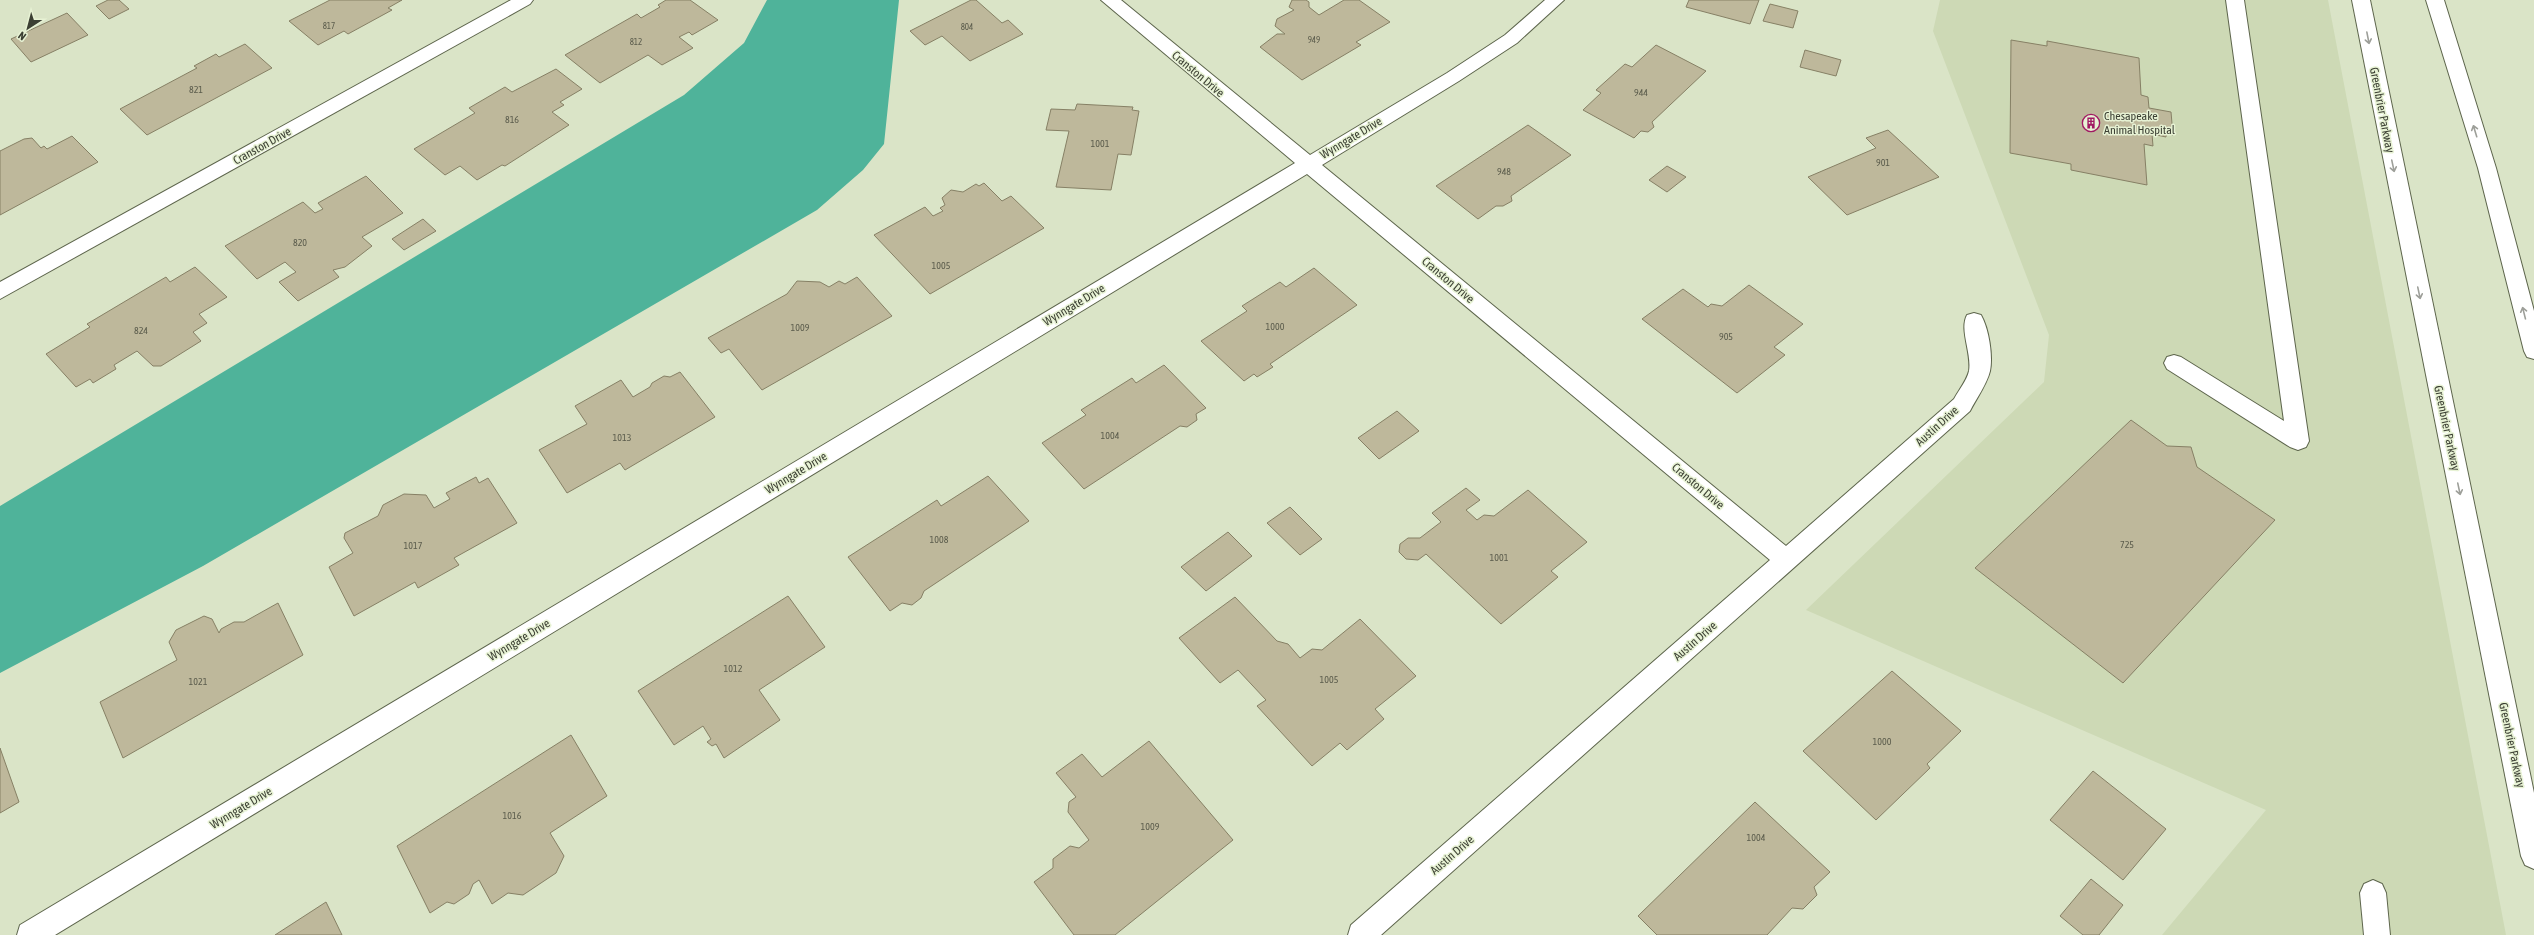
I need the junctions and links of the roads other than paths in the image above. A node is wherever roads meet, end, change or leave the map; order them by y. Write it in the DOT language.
graph roads {
  1 [pos="524,0"];
  2 [pos="1110,0"];
  3 [pos="1554,0"];
  4 [pos="2235,0"];
  5 [pos="2361,0"];
  6 [pos="2435,0"];
  7 [pos="1307,165"];
  8 [pos="0,290"];
  9 [pos="1974,321"];
  10 [pos="2534,351"];
  11 [pos="2174,363"];
  12 [pos="1787,560"];
  13 [pos="2534,856"];
  14 [pos="2373,893"];
  15 [pos="30,935"];
  16 [pos="1361,935"];
  17 [pos="2377,935"];
  1 -- 8 [label="street, Cranston Drive"];
  2 -- 7 [label="street, Cranston Drive"];
  3 -- 7 [label="street, Wynngate Drive"];
  4 -- 11 [label="street"];
  5 -- 13 [label="street, Greenbrier Parkway, one-way"];
  10 -- 6 [label="street, one-way"];
  7 -- 12 [label="street, Cranston Drive"];
  7 -- 15 [label="street, Wynngate Drive"];
  9 -- 12 [label="street, Austin Drive"];
  12 -- 16 [label="street, Austin Drive"];
  14 -- 17 [label="street"];
}
